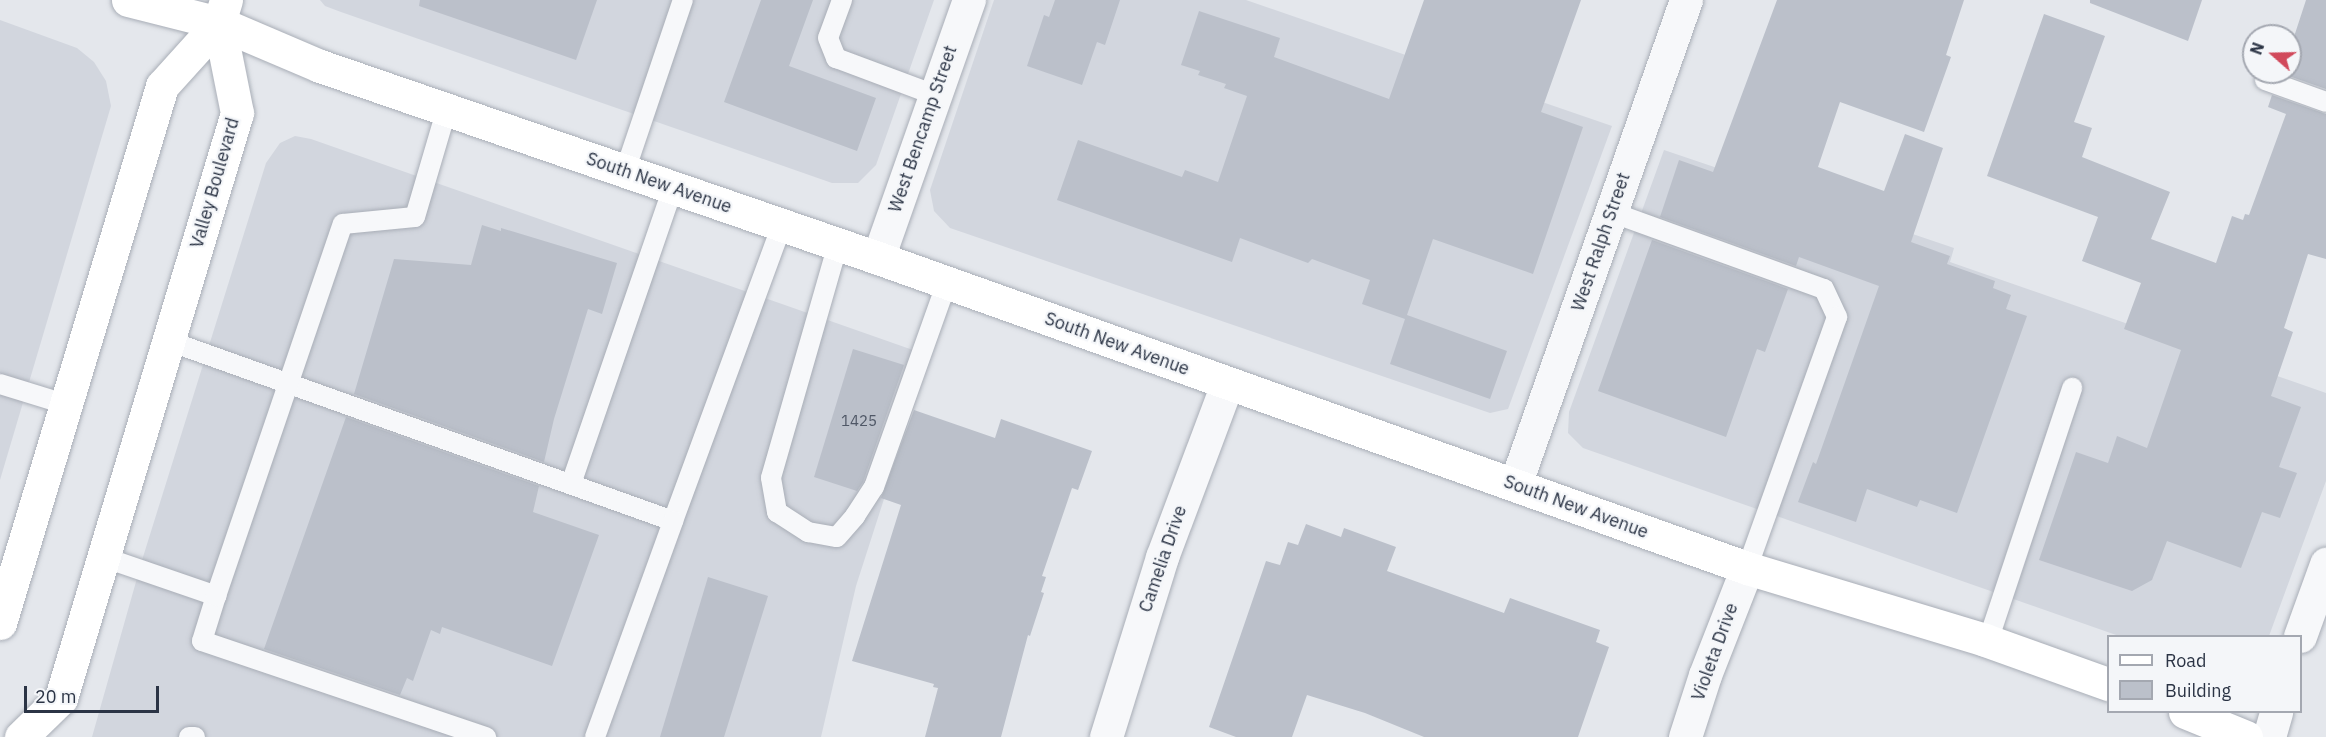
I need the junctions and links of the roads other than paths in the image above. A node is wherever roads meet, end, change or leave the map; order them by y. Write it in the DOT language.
graph roads {
  1 [pos="128,0"];
  2 [pos="683,0"];
  3 [pos="842,0"];
  4 [pos="969,0"];
  5 [pos="1686,0"];
  6 [pos="223,12"];
  7 [pos="2274,84"];
  8 [pos="935,95"];
  9 [pos="2326,102"];
  10 [pos="447,108"];
  11 [pos="625,171"];
  12 [pos="673,188"];
  13 [pos="1611,212"];
  14 [pos="782,225"];
  15 [pos="838,244"];
  16 [pos="878,258"];
  17 [pos="947,282"];
  18 [pos="169,341"];
  19 [pos="287,383"];
  20 [pos="0,384"];
  21 [pos="1227,384"];
  22 [pos="2072,388"];
  23 [pos="66,404"];
  24 [pos="571,484"];
  25 [pos="1515,485"];
  26 [pos="674,521"];
  27 [pos="103,557"];
  28 [pos="2326,564"];
  29 [pos="1747,568"];
  30 [pos="216,596"];
  31 [pos="0,623"];
  32 [pos="2300,635"];
  33 [pos="1988,642"];
  34 [pos="2107,683"];
  35 [pos="2190,713"];
  36 [pos="2276,713"];
  37 [pos="21,737"];
  38 [pos="189,737"];
  39 [pos="195,737"];
  40 [pos="486,737"];
  41 [pos="595,737"];
  42 [pos="1106,737"];
  43 [pos="1685,737"];
  44 [pos="2246,737"];
  45 [pos="2270,737"];
  1 -- 6 [label="main road, South New Avenue"];
  2 -- 11 [label="lane"];
  3 -- 8 [label="lane"];
  4 -- 8 [label="street, West Bencamp Street"];
  5 -- 13 [label="street, West Ralph Street"];
  6 -- 10 [label="main road, South New Avenue"];
  6 -- 18 [label="main road, Valley Boulevard"];
  6 -- 23 [label="main road"];
  7 -- 9 [label="lane"];
  8 -- 16 [label="street, West Bencamp Street"];
  10 -- 11 [label="main road, South New Avenue"];
  10 -- 19 [label="lane"];
  11 -- 12 [label="main road, South New Avenue"];
  12 -- 14 [label="main road, South New Avenue"];
  12 -- 24 [label="lane"];
  13 -- 25 [label="street, West Ralph Street"];
  13 -- 29 [label="lane"];
  14 -- 15 [label="main road, South New Avenue"];
  14 -- 26 [label="lane"];
  15 -- 16 [label="main road, South New Avenue"];
  15 -- 17 [label="lane"];
  16 -- 17 [label="main road, South New Avenue"];
  17 -- 21 [label="main road, South New Avenue"];
  18 -- 19 [label="lane"];
  18 -- 27 [label="main road, Valley Boulevard"];
  19 -- 24 [label="lane"];
  19 -- 30 [label="lane"];
  20 -- 23 [label="lane"];
  21 -- 25 [label="main road, South New Avenue"];
  21 -- 42 [label="street, Camelia Drive"];
  22 -- 33 [label="lane"];
  23 -- 31 [label="main road"];
  24 -- 26 [label="lane"];
  25 -- 29 [label="main road, South New Avenue"];
  26 -- 41 [label="lane"];
  27 -- 30 [label="lane"];
  27 -- 37 [label="main road, Valley Boulevard"];
  28 -- 32 [label="street"];
  29 -- 33 [label="main road, South New Avenue"];
  29 -- 43 [label="street, Violeta Drive"];
  30 -- 40 [label="lane"];
  33 -- 34 [label="main road, South New Avenue"];
  35 -- 44 [label="main road"];
  36 -- 45 [label="street"];
  38 -- 39 [label="lane"];
}
